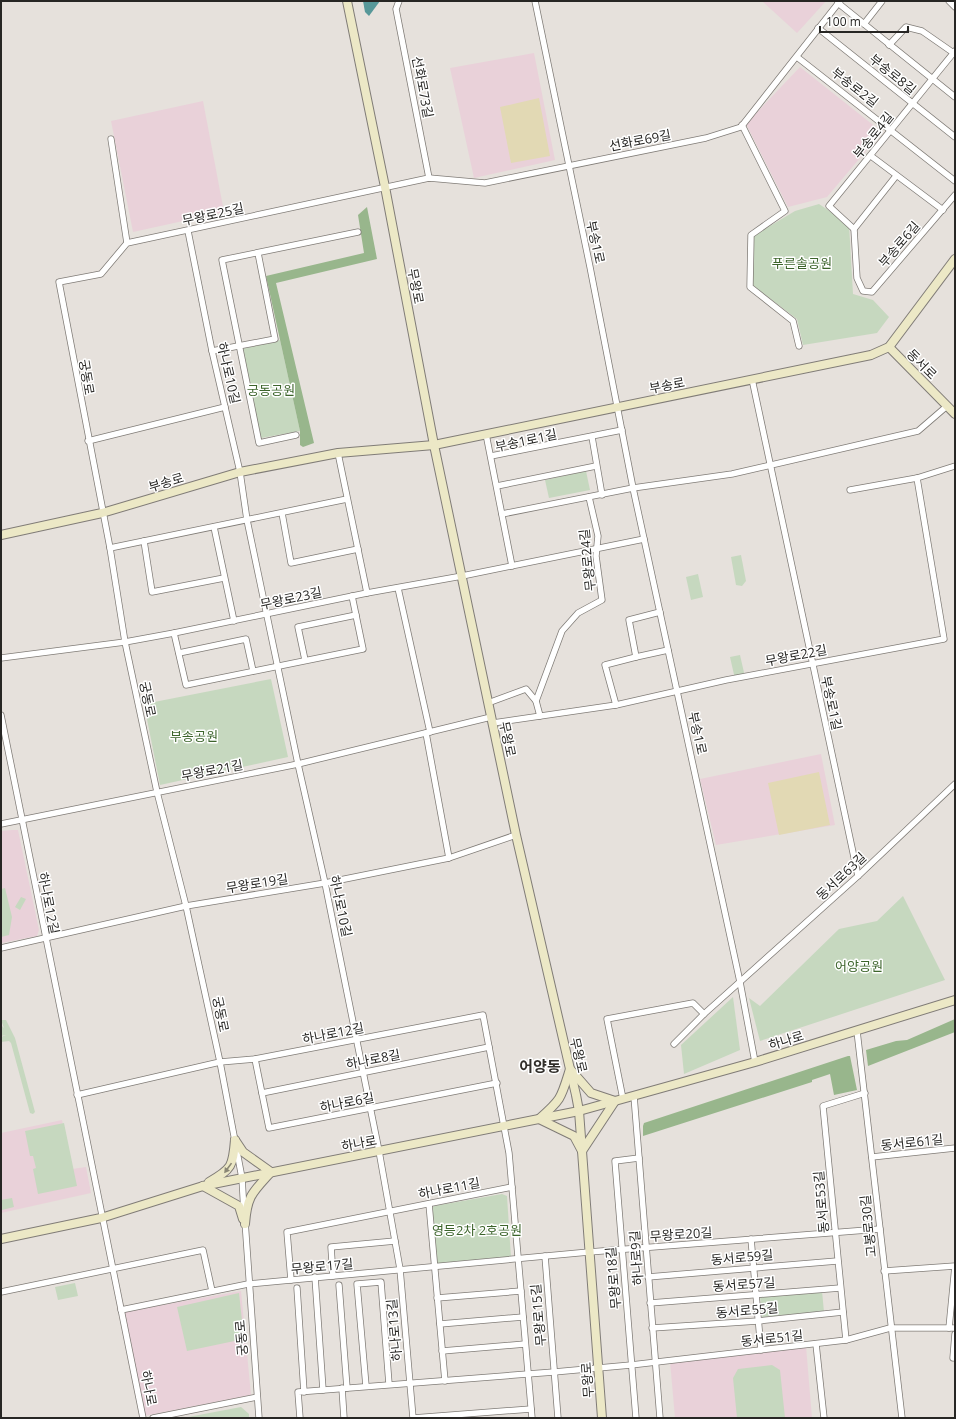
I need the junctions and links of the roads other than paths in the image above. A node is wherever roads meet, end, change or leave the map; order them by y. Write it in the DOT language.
graph roads {
  1 [pos="347,1"];
  2 [pos="400,1"];
  3 [pos="535,1"];
  4 [pos="882,1"];
  5 [pos="949,1"];
  6 [pos="839,2"];
  7 [pos="955,7"];
  8 [pos="864,24"];
  9 [pos="818,28"];
  10 [pos="889,45"];
  11 [pos="955,53"];
  12 [pos="797,56"];
  13 [pos="932,79"];
  14 [pos="955,97"];
  15 [pos="912,104"];
  16 [pos="742,125"];
  17 [pos="892,130"];
  18 [pos="955,137"];
  19 [pos="110,139"];
  20 [pos="871,156"];
  21 [pos="568,165"];
  22 [pos="896,176"];
  23 [pos="429,178"];
  24 [pos="955,181"];
  25 [pos="385,187"];
  26 [pos="955,195"];
  27 [pos="943,210"];
  28 [pos="854,229"];
  29 [pos="188,231"];
  30 [pos="358,232"];
  31 [pos="127,243"];
  32 [pos="258,253"];
  33 [pos="955,259"];
  34 [pos="239,346"];
  35 [pos="799,346"];
  36 [pos="889,347"];
  37 [pos="212,351"];
  38 [pos="752,380"];
  39 [pos="618,406"];
  40 [pos="947,406"];
  41 [pos="225,407"];
  42 [pos="955,414"];
  43 [pos="622,430"];
  44 [pos="486,434"];
  45 [pos="296,435"];
  46 [pos="592,437"];
  47 [pos="88,441"];
  48 [pos="434,445"];
  49 [pos="338,454"];
  50 [pos="492,456"];
  51 [pos="772,464"];
  52 [pos="596,466"];
  53 [pos="955,466"];
  54 [pos="240,472"];
  55 [pos="917,478"];
  56 [pos="497,486"];
  57 [pos="634,488"];
  58 [pos="850,490"];
  59 [pos="602,495"];
  60 [pos="589,497"];
  61 [pos="347,498"];
  62 [pos="282,512"];
  63 [pos="102,513"];
  64 [pos="502,514"];
  65 [pos="247,520"];
  66 [pos="214,527"];
  67 [pos="1,535"];
  68 [pos="644,539"];
  69 [pos="144,541"];
  70 [pos="110,548"];
  71 [pos="358,549"];
  72 [pos="597,549"];
  73 [pos="512,566"];
  74 [pos="462,576"];
  75 [pos="224,578"];
  76 [pos="398,588"];
  77 [pos="368,593"];
  78 [pos="352,596"];
  79 [pos="660,612"];
  80 [pos="267,614"];
  81 [pos="356,615"];
  82 [pos="234,621"];
  83 [pos="174,633"];
  84 [pos="125,642"];
  85 [pos="668,650"];
  86 [pos="179,653"];
  87 [pos="636,657"];
  88 [pos="1,658"];
  89 [pos="305,660"];
  90 [pos="812,663"];
  91 [pos="277,666"];
  92 [pos="253,671"];
  93 [pos="678,692"];
  94 [pos="536,701"];
  95 [pos="488,703"];
  96 [pos="616,705"];
  97 [pos="1,714"];
  98 [pos="540,716"];
  99 [pos="492,720"];
  100 [pos="428,733"];
  101 [pos="298,764"];
  102 [pos="955,784"];
  103 [pos="157,792"];
  104 [pos="21,820"];
  105 [pos="1,824"];
  106 [pos="516,835"];
  107 [pos="449,858"];
  108 [pos="858,876"];
  109 [pos="325,883"];
  110 [pos="186,906"];
  111 [pos="46,939"];
  112 [pos="1,948"];
  113 [pos="740,982"];
  114 [pos="955,1000"];
  115 [pos="704,1014"];
  116 [pos="857,1031"];
  117 [pos="357,1039"];
  118 [pos="674,1044"];
  119 [pos="489,1047"];
  120 [pos="255,1060"];
  121 [pos="220,1062"];
  122 [pos="755,1062"];
  123 [pos="570,1069"];
  124 [pos="363,1072"];
  125 [pos="497,1083"];
  126 [pos="262,1092"];
  127 [pos="865,1093"];
  128 [pos="77,1095"];
  129 [pos="634,1096"];
  130 [pos="623,1098"];
  131 [pos="615,1101"];
  132 [pos="371,1108"];
  133 [pos="579,1111"];
  134 [pos="539,1119"];
  135 [pos="505,1126"];
  136 [pos="235,1140"];
  137 [pos="955,1148"];
  138 [pos="380,1151"];
  139 [pos="582,1151"];
  140 [pos="872,1157"];
  141 [pos="639,1158"];
  142 [pos="271,1172"];
  143 [pos="242,1178"];
  144 [pos="203,1186"];
  145 [pos="512,1187"];
  146 [pos="428,1204"];
  147 [pos="390,1210"];
  148 [pos="101,1218"];
  149 [pos="245,1224"];
  150 [pos="880,1229"];
  151 [pos="835,1233"];
  152 [pos="751,1239"];
  153 [pos="1,1240"];
  154 [pos="395,1241"];
  155 [pos="646,1248"];
  156 [pos="622,1249"];
  157 [pos="589,1252"];
  158 [pos="545,1256"];
  159 [pos="518,1258"];
  160 [pos="838,1261"];
  161 [pos="434,1266"];
  162 [pos="754,1267"];
  163 [pos="112,1268"];
  164 [pos="400,1269"];
  165 [pos="884,1271"];
  166 [pos="333,1276"];
  167 [pos="648,1276"];
  168 [pos="315,1277"];
  169 [pos="290,1280"];
  170 [pos="248,1284"];
  171 [pos="338,1285"];
  172 [pos="297,1288"];
  173 [pos="840,1288"];
  174 [pos="212,1291"];
  175 [pos="521,1291"];
  176 [pos="1,1292"];
  177 [pos="756,1294"];
  178 [pos="437,1298"];
  179 [pos="650,1302"];
  180 [pos="121,1310"];
  181 [pos="843,1312"];
  182 [pos="523,1317"];
  183 [pos="758,1321"];
  184 [pos="440,1324"];
  185 [pos="652,1328"];
  186 [pos="890,1328"];
  187 [pos="948,1328"];
  188 [pos="955,1328"];
  189 [pos="955,1334"];
  190 [pos="846,1340"];
  191 [pos="526,1344"];
  192 [pos="816,1344"];
  193 [pos="442,1350"];
  194 [pos="761,1350"];
  195 [pos="955,1358"];
  196 [pos="655,1362"];
  197 [pos="631,1365"];
  198 [pos="598,1367"];
  199 [pos="554,1372"];
  200 [pos="528,1374"];
  201 [pos="445,1381"];
  202 [pos="410,1383"];
  203 [pos="389,1384"];
  204 [pos="366,1386"];
  205 [pos="344,1388"];
  206 [pos="323,1390"];
  207 [pos="304,1392"];
  208 [pos="257,1397"];
  209 [pos="531,1408"];
  210 [pos="143,1418"];
  211 [pos="153,1418"];
  212 [pos="259,1418"];
  213 [pos="300,1418"];
  214 [pos="344,1418"];
  215 [pos="413,1418"];
  216 [pos="532,1418"];
  217 [pos="558,1418"];
  218 [pos="602,1418"];
  219 [pos="636,1418"];
  220 [pos="660,1418"];
  221 [pos="824,1418"];
  222 [pos="902,1418"];
  1 -- 25 [label="street, 무왕로"];
  2 -- 23 [label="street, 선화로73길"];
  3 -- 21 [label="street, 부송1로"];
  4 -- 8 [label="street"];
  5 -- 7 [label="street"];
  6 -- 8 [label="street"];
  6 -- 9 [label="street"];
  8 -- 10 [label="street"];
  9 -- 12 [label="street"];
  9 -- 15 [label="street, 부송로8길"];
  10 -- 11 [label="street"];
  10 -- 13 [label="street"];
  11 -- 13 [label="street, 부송로4길"];
  12 -- 16 [label="street"];
  12 -- 17 [label="street, 부송로2길"];
  13 -- 14 [label="street"];
  13 -- 15 [label="street, 부송로4길"];
  15 -- 17 [label="street, 부송로4길"];
  15 -- 18 [label="street, 부송로8길"];
  16 -- 21 [label="street, 선화로69길"];
  16 -- 35 [label="street"];
  17 -- 20 [label="street, 부송로4길"];
  17 -- 24 [label="street, 부송로2길"];
  19 -- 31 [label="street"];
  20 -- 22 [label="street"];
  20 -- 28 [label="street, 부송로4길"];
  21 -- 23 [label="street, 선화로69길"];
  21 -- 39 [label="street, 부송1로"];
  22 -- 27 [label="street"];
  22 -- 28 [label="street"];
  23 -- 25 [label="street, 선화로69길"];
  25 -- 29 [label="street, 무왕로25길"];
  25 -- 48 [label="street, 무왕로"];
  26 -- 27 [label="street, 부송로6길"];
  27 -- 28 [label="street, 부송로6길"];
  29 -- 31 [label="street, 무왕로25길"];
  29 -- 37 [label="street, 하나로10길"];
  30 -- 32 [label="street"];
  31 -- 47 [label="street, 궁동로"];
  32 -- 34 [label="street"];
  32 -- 34 [label="street"];
  33 -- 36 [label="street, 부송로"];
  34 -- 37 [label="street"];
  34 -- 45 [label="street"];
  36 -- 38 [label="street, 부송로"];
  36 -- 40 [label="street, 동서로"];
  37 -- 41 [label="street, 하나로10길"];
  38 -- 39 [label="street, 부송로"];
  38 -- 51 [label="street, 부송로1길"];
  39 -- 43 [label="street, 부송1로"];
  39 -- 44 [label="street, 부송로"];
  40 -- 42 [label="street, 동서로"];
  40 -- 51 [label="street"];
  41 -- 47 [label="street"];
  41 -- 54 [label="street, 하나로10길"];
  43 -- 46 [label="street, 부송1로1길"];
  43 -- 57 [label="street, 부송1로"];
  44 -- 48 [label="street, 부송로"];
  44 -- 50 [label="street"];
  46 -- 50 [label="street, 부송1로1길"];
  46 -- 52 [label="street"];
  47 -- 63 [label="street, 궁동로"];
  48 -- 49 [label="street, 부송로"];
  48 -- 74 [label="street, 무왕로"];
  49 -- 54 [label="street, 부송로"];
  49 -- 61 [label="street"];
  50 -- 56 [label="street, 부송1로1길"];
  51 -- 57 [label="street"];
  51 -- 90 [label="street, 부송로1길"];
  52 -- 56 [label="street"];
  52 -- 59 [label="street"];
  53 -- 55 [label="street"];
  54 -- 63 [label="street, 부송로"];
  54 -- 65 [label="street, 하나로10길"];
  55 -- 58 [label="street"];
  55 -- 90 [label="street, 무왕로22길"];
  56 -- 64 [label="street, 부송1로1길"];
  57 -- 59 [label="street"];
  57 -- 68 [label="street, 부송1로"];
  59 -- 60 [label="street"];
  60 -- 64 [label="street"];
  60 -- 72 [label="street, 무왕로24길"];
  61 -- 62 [label="street"];
  61 -- 71 [label="street"];
  62 -- 65 [label="street"];
  62 -- 71 [label="street"];
  63 -- 67 [label="street, 부송로"];
  63 -- 70 [label="street, 궁동로"];
  64 -- 73 [label="street, 부송1로1길"];
  65 -- 66 [label="street"];
  65 -- 80 [label="street, 하나로10길"];
  66 -- 69 [label="street"];
  66 -- 75 [label="street"];
  68 -- 72 [label="street"];
  68 -- 79 [label="street, 부송1로"];
  69 -- 70 [label="street"];
  69 -- 75 [label="street"];
  70 -- 84 [label="street, 궁동로"];
  71 -- 77 [label="street"];
  72 -- 73 [label="street"];
  72 -- 94 [label="street, 무왕로24길"];
  73 -- 74 [label="street"];
  74 -- 76 [label="street, 무왕로23길"];
  74 -- 95 [label="street, 무왕로"];
  75 -- 82 [label="street"];
  76 -- 77 [label="street, 무왕로23길"];
  76 -- 100 [label="street"];
  77 -- 78 [label="street, 무왕로23길"];
  78 -- 80 [label="street, 무왕로23길"];
  78 -- 81 [label="street"];
  79 -- 85 [label="street, 부송1로"];
  79 -- 87 [label="street"];
  80 -- 82 [label="street, 무왕로23길"];
  80 -- 91 [label="street, 하나로10길"];
  81 -- 89 [label="street"];
  81 -- 89 [label="street"];
  82 -- 83 [label="street, 무왕로23길"];
  83 -- 84 [label="street, 무왕로23길"];
  83 -- 86 [label="street"];
  84 -- 88 [label="street"];
  84 -- 103 [label="street, 궁동로"];
  85 -- 87 [label="street"];
  85 -- 93 [label="street, 부송1로"];
  86 -- 92 [label="street"];
  86 -- 92 [label="street"];
  87 -- 96 [label="street"];
  89 -- 91 [label="street"];
  90 -- 93 [label="street, 무왕로22길"];
  90 -- 108 [label="street, 부송로1길"];
  91 -- 92 [label="street"];
  91 -- 101 [label="street, 하나로10길"];
  93 -- 96 [label="street, 무왕로22길"];
  93 -- 113 [label="street, 부송1로"];
  94 -- 95 [label="street"];
  94 -- 98 [label="street"];
  95 -- 99 [label="street, 무왕로"];
  96 -- 98 [label="street, 무왕로22길"];
  97 -- 104 [label="street, 하나로12길"];
  98 -- 99 [label="street, 무왕로22길"];
  99 -- 100 [label="street, 무왕로21길"];
  99 -- 106 [label="street, 무왕로"];
  100 -- 101 [label="street, 무왕로21길"];
  100 -- 107 [label="street"];
  101 -- 103 [label="street, 무왕로21길"];
  101 -- 109 [label="street, 하나로10길"];
  102 -- 108 [label="street, 동서로63길"];
  103 -- 104 [label="street, 무왕로21길"];
  103 -- 110 [label="street, 궁동로"];
  104 -- 105 [label="street, 무왕로21길"];
  104 -- 111 [label="street, 하나로12길"];
  106 -- 107 [label="street, 무왕로19길"];
  106 -- 123 [label="street, 무왕로"];
  107 -- 109 [label="street, 무왕로19길"];
  108 -- 113 [label="street, 동서로63길"];
  109 -- 110 [label="street, 무왕로19길"];
  109 -- 117 [label="street, 하나로10길"];
  110 -- 111 [label="street, 무왕로19길"];
  110 -- 121 [label="street, 궁동로"];
  111 -- 112 [label="street, 무왕로19길"];
  111 -- 128 [label="street, 하나로12길"];
  113 -- 115 [label="street"];
  113 -- 122 [label="street, 부송1로"];
  114 -- 116 [label="street, 하나로"];
  115 -- 118 [label="street"];
  115 -- 130 [label="street"];
  116 -- 122 [label="street, 하나로"];
  116 -- 127 [label="street, 고봉로30길"];
  117 -- 119 [label="street, 하나로12길"];
  117 -- 120 [label="street, 하나로12길"];
  117 -- 124 [label="street, 하나로10길"];
  119 -- 124 [label="street, 하나로8길"];
  119 -- 125 [label="street, 하나로12길"];
  120 -- 121 [label="street, 하나로12길"];
  120 -- 126 [label="street, 하나로6길"];
  121 -- 128 [label="street, 하나로12길"];
  121 -- 136 [label="street, 궁동로"];
  122 -- 129 [label="street, 하나로"];
  123 -- 131 [label="street"];
  123 -- 133 [label="street, 무왕로"];
  123 -- 134 [label="street"];
  124 -- 126 [label="street, 하나로8길"];
  124 -- 132 [label="street, 하나로10길"];
  125 -- 132 [label="street, 하나로6길"];
  125 -- 135 [label="street, 하나로12길"];
  126 -- 132 [label="street, 하나로6길"];
  127 -- 140 [label="street, 고봉로30길"];
  127 -- 151 [label="street, 동서로53길"];
  128 -- 148 [label="street, 하나로12길"];
  129 -- 130 [label="street, 하나로"];
  129 -- 141 [label="street, 하나로9길"];
  130 -- 131 [label="street, 하나로"];
  131 -- 133 [label="street, 하나로"];
  131 -- 139 [label="street"];
  132 -- 138 [label="street, 하나로10길"];
  133 -- 134 [label="street, 하나로"];
  133 -- 139 [label="street, 무왕로"];
  134 -- 135 [label="street, 하나로"];
  134 -- 139 [label="street"];
  135 -- 138 [label="street, 하나로"];
  135 -- 145 [label="street"];
  136 -- 142 [label="street"];
  136 -- 143 [label="street, 궁동로"];
  136 -- 144 [label="street, one-way"];
  137 -- 140 [label="street, 동서로61길"];
  138 -- 142 [label="street, 하나로"];
  138 -- 147 [label="street, 하나로13길"];
  139 -- 157 [label="street, 무왕로"];
  140 -- 150 [label="street, 고봉로30길"];
  141 -- 155 [label="street, 하나로9길"];
  141 -- 156 [label="street, 무왕로18길"];
  142 -- 143 [label="street, 하나로"];
  142 -- 149 [label="street"];
  143 -- 144 [label="street, 하나로"];
  143 -- 149 [label="street, 궁동로"];
  144 -- 148 [label="street, 하나로"];
  144 -- 149 [label="street"];
  145 -- 146 [label="street, 하나로11길"];
  145 -- 159 [label="street"];
  146 -- 147 [label="street, 하나로11길"];
  146 -- 161 [label="street"];
  147 -- 154 [label="street, 하나로13길"];
  147 -- 169 [label="street"];
  148 -- 153 [label="street, 하나로"];
  148 -- 163 [label="street, 하나로"];
  149 -- 170 [label="street, 궁동로"];
  150 -- 151 [label="street, 무왕로20길"];
  150 -- 165 [label="street, 고봉로30길"];
  151 -- 152 [label="street, 무왕로20길"];
  151 -- 160 [label="street, 동서로53길"];
  152 -- 155 [label="street, 무왕로20길"];
  152 -- 162 [label="street"];
  154 -- 164 [label="street, 하나로13길"];
  154 -- 166 [label="street"];
  155 -- 156 [label="street, 무왕로20길"];
  155 -- 167 [label="street, 하나로9길"];
  156 -- 157 [label="street, 무왕로20길"];
  156 -- 197 [label="street, 무왕로18길"];
  157 -- 158 [label="street, 무왕로17길"];
  157 -- 198 [label="street, 무왕로"];
  158 -- 159 [label="street, 무왕로17길"];
  158 -- 199 [label="street, 무왕로15길"];
  159 -- 161 [label="street, 무왕로17길"];
  159 -- 175 [label="street"];
  160 -- 162 [label="street, 동서로59길"];
  160 -- 173 [label="street, 동서로53길"];
  161 -- 164 [label="street, 무왕로17길"];
  161 -- 178 [label="street"];
  162 -- 167 [label="street, 동서로59길"];
  162 -- 177 [label="street"];
  163 -- 174 [label="street"];
  163 -- 176 [label="street"];
  163 -- 180 [label="street, 하나로"];
  164 -- 166 [label="street, 무왕로17길"];
  164 -- 202 [label="street, 하나로13길"];
  165 -- 186 [label="street, 고봉로30길"];
  165 -- 187 [label="street"];
  166 -- 168 [label="street, 무왕로17길"];
  167 -- 179 [label="street, 하나로9길"];
  168 -- 169 [label="street, 무왕로17길"];
  168 -- 206 [label="street"];
  169 -- 170 [label="street, 무왕로17길"];
  170 -- 174 [label="street, 무왕로17길"];
  170 -- 208 [label="street, 궁동로"];
  171 -- 205 [label="street"];
  172 -- 207 [label="street"];
  173 -- 177 [label="street, 동서로57길"];
  173 -- 181 [label="street, 동서로53길"];
  174 -- 180 [label="street, 무왕로17길"];
  175 -- 178 [label="street"];
  175 -- 182 [label="street"];
  177 -- 179 [label="street, 동서로57길"];
  177 -- 183 [label="street"];
  178 -- 184 [label="street"];
  179 -- 185 [label="street, 하나로9길"];
  180 -- 210 [label="street, 하나로"];
  181 -- 183 [label="street, 동서로55길"];
  181 -- 190 [label="street, 동서로53길"];
  182 -- 184 [label="street"];
  182 -- 191 [label="street"];
  183 -- 185 [label="street, 동서로55길"];
  183 -- 194 [label="street"];
  184 -- 193 [label="street"];
  185 -- 196 [label="street, 하나로9길"];
  186 -- 187 [label="street, 동서로51길"];
  186 -- 190 [label="street, 동서로51길"];
  186 -- 222 [label="street, 고봉로30길"];
  187 -- 188 [label="street, 동서로51길"];
  189 -- 195 [label="street"];
  190 -- 192 [label="street, 동서로51길"];
  191 -- 193 [label="street"];
  191 -- 200 [label="street"];
  192 -- 194 [label="street, 동서로51길"];
  192 -- 221 [label="street"];
  193 -- 201 [label="street"];
  194 -- 196 [label="street, 동서로51길"];
  196 -- 197 [label="street, 동서로51길"];
  196 -- 220 [label="street, 하나로9길"];
  197 -- 198 [label="street, 동서로51길"];
  197 -- 219 [label="street, 무왕로18길"];
  198 -- 199 [label="street"];
  198 -- 218 [label="street, 무왕로"];
  199 -- 200 [label="street"];
  199 -- 217 [label="street, 무왕로15길"];
  200 -- 201 [label="street"];
  200 -- 209 [label="street"];
  201 -- 202 [label="street"];
  202 -- 203 [label="street"];
  202 -- 215 [label="street, 하나로13길"];
  203 -- 204 [label="street"];
  203 -- 204 [label="street"];
  204 -- 205 [label="street"];
  205 -- 206 [label="street"];
  205 -- 214 [label="street"];
  206 -- 207 [label="street"];
  207 -- 213 [label="street"];
  208 -- 211 [label="street"];
  208 -- 212 [label="street, 궁동로"];
  209 -- 215 [label="street"];
  209 -- 216 [label="street"];
}
